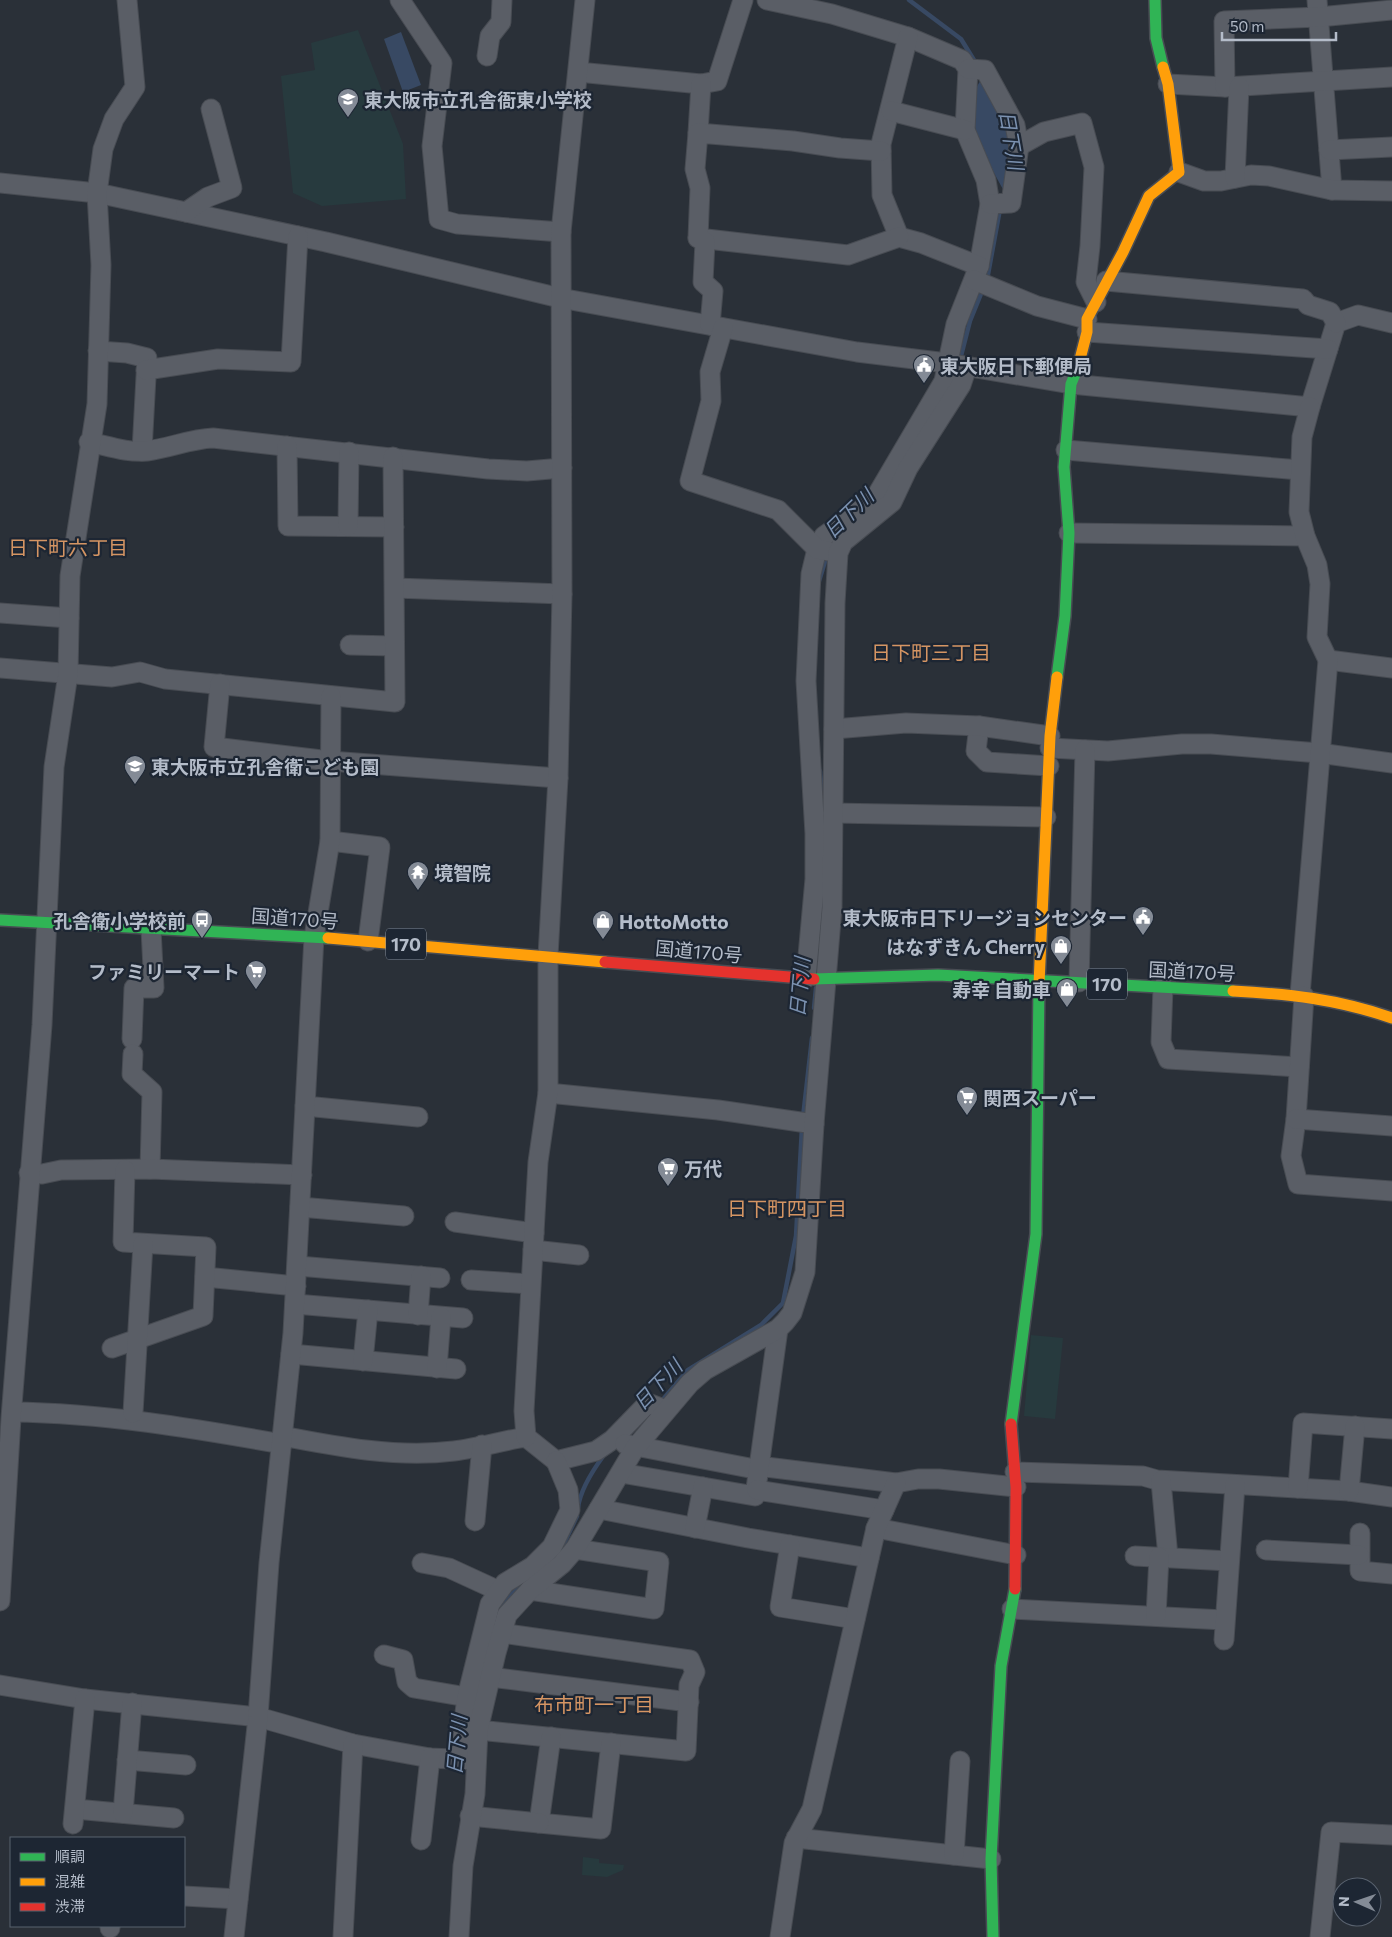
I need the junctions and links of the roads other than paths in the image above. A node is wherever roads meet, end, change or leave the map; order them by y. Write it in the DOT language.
graph roads {
  1 [pos="127,0"];
  2 [pos="400,0"];
  3 [pos="502,0"];
  4 [pos="585,0"];
  5 [pos="743,0"];
  6 [pos="767,0"];
  7 [pos="1155,0"];
  8 [pos="834,7"];
  9 [pos="1318,9"];
  10 [pos="1392,10"];
  11 [pos="908,37"];
  12 [pos="488,56"];
  13 [pos="975,70"];
  14 [pos="578,72"];
  15 [pos="1392,77"];
  16 [pos="1323,83"];
  17 [pos="701,84"];
  18 [pos="1168,84"];
  19 [pos="1232,87"];
  20 [pos="211,109"];
  21 [pos="891,111"];
  22 [pos="965,130"];
  23 [pos="698,133"];
  24 [pos="1019,146"];
  25 [pos="1392,147"];
  26 [pos="1329,150"];
  27 [pos="881,151"];
  28 [pos="1179,172"];
  29 [pos="1235,178"];
  30 [pos="0,183"];
  31 [pos="1332,190"];
  32 [pos="1392,191"];
  33 [pos="97,193"];
  34 [pos="998,203"];
  35 [pos="186,212"];
  36 [pos="561,232"];
  37 [pos="298,236"];
  38 [pos="899,237"];
  39 [pos="698,238"];
  40 [pos="981,279"];
  41 [pos="1106,281"];
  42 [pos="560,298"];
  43 [pos="1096,302"];
  44 [pos="1336,322"];
  45 [pos="1392,322"];
  46 [pos="717,326"];
  47 [pos="1087,326"];
  48 [pos="1328,349"];
  49 [pos="98,351"];
  50 [pos="957,365"];
  51 [pos="146,370"];
  52 [pos="1071,384"];
  53 [pos="1310,406"];
  54 [pos="90,442"];
  55 [pos="286,446"];
  56 [pos="1066,450"];
  57 [pos="142,451"];
  58 [pos="349,452"];
  59 [pos="393,457"];
  60 [pos="562,468"];
  61 [pos="1300,470"];
  62 [pos="348,526"];
  63 [pos="394,527"];
  64 [pos="1069,533"];
  65 [pos="1305,536"];
  66 [pos="829,551"];
  67 [pos="395,588"];
  68 [pos="562,594"];
  69 [pos="0,613"];
  70 [pos="69,618"];
  71 [pos="350,644"];
  72 [pos="394,646"];
  73 [pos="1328,660"];
  74 [pos="0,668"];
  75 [pos="1392,668"];
  76 [pos="68,674"];
  77 [pos="220,684"];
  78 [pos="331,696"];
  79 [pos="979,726"];
  80 [pos="1049,750"];
  81 [pos="1085,750"];
  82 [pos="1319,753"];
  83 [pos="330,761"];
  84 [pos="822,761"];
  85 [pos="1392,763"];
  86 [pos="558,778"];
  87 [pos="833,813"];
  88 [pos="1046,817"];
  89 [pos="330,841"];
  90 [pos="0,920"];
  91 [pos="47,923"];
  92 [pos="151,929"];
  93 [pos="314,937"];
  94 [pos="368,941"];
  95 [pos="548,956"];
  96 [pos="815,979"];
  97 [pos="1039,980"];
  98 [pos="1078,982"];
  99 [pos="1163,987"];
  100 [pos="1302,995"];
  101 [pos="1369,1010"];
  102 [pos="1392,1010"];
  103 [pos="1392,1018"];
  104 [pos="1299,1068"];
  105 [pos="548,1093"];
  106 [pos="305,1106"];
  107 [pos="418,1117"];
  108 [pos="1296,1119"];
  109 [pos="807,1122"];
  110 [pos="1392,1126"];
  111 [pos="150,1169"];
  112 [pos="125,1170"];
  113 [pos="29,1174"];
  114 [pos="302,1175"];
  115 [pos="1392,1192"];
  116 [pos="300,1207"];
  117 [pos="404,1216"];
  118 [pos="455,1222"];
  119 [pos="533,1242"];
  120 [pos="143,1244"];
  121 [pos="579,1255"];
  122 [pos="298,1266"];
  123 [pos="205,1277"];
  124 [pos="471,1280"];
  125 [pos="530,1284"];
  126 [pos="295,1295"];
  127 [pos="368,1310"];
  128 [pos="418,1315"];
  129 [pos="441,1316"];
  130 [pos="463,1318"];
  131 [pos="778,1329"];
  132 [pos="137,1339"];
  133 [pos="112,1348"];
  134 [pos="291,1354"];
  135 [pos="363,1361"];
  136 [pos="437,1368"];
  137 [pos="456,1369"];
  138 [pos="133,1413"];
  139 [pos="8,1416"];
  140 [pos="1355,1426"];
  141 [pos="1392,1429"];
  142 [pos="526,1436"];
  143 [pos="282,1440"];
  144 [pos="621,1443"];
  145 [pos="482,1445"];
  146 [pos="556,1461"];
  147 [pos="760,1470"];
  148 [pos="620,1473"];
  149 [pos="1016,1480"];
  150 [pos="1161,1481"];
  151 [pos="896,1483"];
  152 [pos="1236,1485"];
  153 [pos="703,1487"];
  154 [pos="1298,1488"];
  155 [pos="756,1490"];
  156 [pos="1349,1491"];
  157 [pos="1392,1497"];
  158 [pos="599,1509"];
  159 [pos="884,1510"];
  160 [pos="476,1521"];
  161 [pos="695,1528"];
  162 [pos="876,1528"];
  163 [pos="1360,1533"];
  164 [pos="790,1545"];
  165 [pos="575,1549"];
  166 [pos="1266,1550"];
  167 [pos="1016,1555"];
  168 [pos="1359,1555"];
  169 [pos="1135,1556"];
  170 [pos="1164,1557"];
  171 [pos="869,1558"];
  172 [pos="1229,1560"];
  173 [pos="422,1563"];
  174 [pos="1392,1574"];
  175 [pos="530,1590"];
  176 [pos="499,1591"];
  177 [pos="0,1601"];
  178 [pos="1012,1609"];
  179 [pos="1156,1616"];
  180 [pos="855,1619"];
  181 [pos="1224,1620"];
  182 [pos="501,1632"];
  183 [pos="1224,1640"];
  184 [pos="384,1655"];
  185 [pos="490,1677"];
  186 [pos="0,1685"];
  187 [pos="467,1697"];
  188 [pos="85,1698"];
  189 [pos="688,1702"];
  190 [pos="132,1704"];
  191 [pos="258,1717"];
  192 [pos="478,1730"];
  193 [pos="551,1737"];
  194 [pos="611,1743"];
  195 [pos="353,1744"];
  196 [pos="430,1758"];
  197 [pos="467,1759"];
  198 [pos="128,1760"];
  199 [pos="960,1761"];
  200 [pos="186,1765"];
  201 [pos="123,1814"];
  202 [pos="470,1816"];
  203 [pos="174,1818"];
  204 [pos="539,1823"];
  205 [pos="1392,1835"];
  206 [pos="796,1838"];
  207 [pos="421,1840"];
  208 [pos="954,1855"];
  209 [pos="991,1859"];
  210 [pos="185,1896"];
  211 [pos="238,1900"];
  212 [pos="234,1937"];
  213 [pos="343,1937"];
  214 [pos="459,1937"];
  215 [pos="780,1937"];
  216 [pos="993,1937"];
  217 [pos="1320,1937"];
  1 -- 33 [label="street"];
  2 -- 36 [label="street"];
  3 -- 12 [label="street"];
  4 -- 14 [label="street"];
  5 -- 17 [label="street"];
  6 -- 8 [label="street"];
  7 -- 18 [label="main road"];
  8 -- 11 [label="street"];
  9 -- 10 [label="street"];
  9 -- 16 [label="street"];
  9 -- 19 [label="street"];
  11 -- 13 [label="street"];
  11 -- 21 [label="street"];
  13 -- 22 [label="street"];
  13 -- 24 [label="street"];
  14 -- 17 [label="street"];
  14 -- 36 [label="street"];
  15 -- 16 [label="street"];
  16 -- 19 [label="street"];
  16 -- 26 [label="street"];
  17 -- 23 [label="street"];
  18 -- 19 [label="street"];
  18 -- 28 [label="main road"];
  19 -- 29 [label="street"];
  20 -- 35 [label="street"];
  21 -- 22 [label="street"];
  21 -- 27 [label="street"];
  22 -- 34 [label="street"];
  23 -- 27 [label="street"];
  23 -- 39 [label="street"];
  24 -- 34 [label="street"];
  24 -- 43 [label="street"];
  25 -- 26 [label="street"];
  26 -- 31 [label="street"];
  27 -- 38 [label="street"];
  28 -- 29 [label="street"];
  28 -- 41 [label="main road"];
  29 -- 31 [label="street"];
  30 -- 33 [label="street"];
  31 -- 32 [label="street"];
  33 -- 35 [label="street"];
  33 -- 49 [label="street"];
  34 -- 40 [label="street"];
  35 -- 37 [label="street"];
  36 -- 42 [label="street"];
  37 -- 42 [label="street"];
  37 -- 51 [label="street"];
  38 -- 39 [label="street"];
  38 -- 40 [label="street"];
  39 -- 46 [label="street"];
  40 -- 47 [label="street"];
  40 -- 50 [label="street"];
  41 -- 43 [label="main road"];
  41 -- 44 [label="street"];
  42 -- 46 [label="street"];
  42 -- 60 [label="street"];
  43 -- 47 [label="main road"];
  44 -- 45 [label="street"];
  44 -- 48 [label="street"];
  46 -- 50 [label="street"];
  46 -- 66 [label="street"];
  47 -- 48 [label="street"];
  47 -- 52 [label="main road"];
  48 -- 53 [label="street"];
  49 -- 51 [label="street"];
  49 -- 54 [label="street"];
  50 -- 52 [label="street"];
  50 -- 66 [label="street"];
  51 -- 57 [label="street"];
  52 -- 53 [label="street"];
  52 -- 56 [label="main road"];
  53 -- 61 [label="street"];
  54 -- 57 [label="street"];
  54 -- 70 [label="street"];
  55 -- 57 [label="street"];
  55 -- 58 [label="street"];
  55 -- 62 [label="street"];
  56 -- 61 [label="street"];
  56 -- 64 [label="main road"];
  58 -- 59 [label="street"];
  58 -- 62 [label="street"];
  59 -- 60 [label="street"];
  59 -- 63 [label="street"];
  60 -- 68 [label="street"];
  61 -- 65 [label="street"];
  62 -- 63 [label="street"];
  63 -- 67 [label="street"];
  64 -- 65 [label="street"];
  64 -- 80 [label="main road"];
  65 -- 73 [label="street"];
  66 -- 84 [label="street"];
  66 -- 84 [label="street"];
  67 -- 68 [label="street"];
  67 -- 72 [label="street"];
  68 -- 86 [label="street"];
  69 -- 70 [label="street"];
  70 -- 76 [label="street"];
  71 -- 72 [label="street"];
  72 -- 78 [label="street"];
  73 -- 75 [label="street"];
  73 -- 82 [label="street"];
  74 -- 76 [label="street"];
  76 -- 77 [label="street"];
  76 -- 91 [label="street"];
  77 -- 78 [label="street"];
  77 -- 83 [label="street"];
  78 -- 83 [label="street"];
  79 -- 80 [label="street"];
  79 -- 80 [label="street"];
  79 -- 84 [label="street"];
  80 -- 81 [label="street"];
  80 -- 88 [label="main road"];
  81 -- 82 [label="street"];
  81 -- 98 [label="street"];
  82 -- 85 [label="street"];
  82 -- 100 [label="street"];
  83 -- 86 [label="street"];
  83 -- 89 [label="street"];
  84 -- 87 [label="street"];
  84 -- 96 [label="street"];
  86 -- 95 [label="street"];
  87 -- 88 [label="street"];
  87 -- 96 [label="street"];
  88 -- 97 [label="main road"];
  89 -- 93 [label="street"];
  89 -- 94 [label="street"];
  90 -- 91 [label="main road, 国道170号 / 170"];
  91 -- 92 [label="main road, 国道170号 / 170"];
  91 -- 113 [label="street"];
  92 -- 93 [label="main road, 国道170号 / 170"];
  92 -- 111 [label="street"];
  93 -- 94 [label="main road, 国道170号 / 170"];
  93 -- 106 [label="street"];
  94 -- 95 [label="main road, 国道170号 / 170"];
  95 -- 96 [label="main road, 国道170号 / 170"];
  95 -- 105 [label="street"];
  96 -- 97 [label="main road, 国道170号 / 170"];
  96 -- 109 [label="street"];
  97 -- 98 [label="main road, 国道170号 / 170"];
  97 -- 149 [label="main road"];
  98 -- 99 [label="main road, 国道170号 / 170"];
  99 -- 100 [label="main road, 国道170号 / 170"];
  99 -- 104 [label="street"];
  100 -- 101 [label="main road, 国道170号 / 170"];
  100 -- 104 [label="street"];
  101 -- 102 [label="street"];
  101 -- 103 [label="main road, 国道170号 / 170"];
  104 -- 108 [label="street"];
  105 -- 109 [label="street"];
  105 -- 119 [label="street"];
  106 -- 107 [label="street"];
  106 -- 114 [label="street"];
  108 -- 110 [label="street"];
  108 -- 115 [label="street"];
  109 -- 131 [label="street"];
  111 -- 112 [label="street"];
  111 -- 114 [label="street"];
  112 -- 113 [label="street"];
  112 -- 120 [label="street"];
  113 -- 139 [label="street"];
  114 -- 116 [label="street"];
  116 -- 117 [label="street"];
  116 -- 122 [label="street"];
  118 -- 119 [label="street"];
  119 -- 121 [label="street"];
  119 -- 125 [label="street"];
  120 -- 123 [label="street"];
  120 -- 132 [label="street"];
  122 -- 126 [label="street"];
  122 -- 128 [label="street"];
  123 -- 126 [label="street"];
  123 -- 132 [label="street"];
  124 -- 125 [label="street"];
  125 -- 142 [label="street"];
  126 -- 127 [label="street"];
  126 -- 134 [label="street"];
  127 -- 128 [label="street"];
  127 -- 135 [label="street"];
  128 -- 129 [label="street"];
  129 -- 130 [label="street"];
  129 -- 136 [label="street"];
  131 -- 144 [label="street"];
  131 -- 147 [label="street"];
  132 -- 133 [label="street"];
  132 -- 138 [label="street"];
  134 -- 135 [label="street"];
  134 -- 143 [label="street"];
  135 -- 136 [label="street"];
  136 -- 137 [label="street"];
  139 -- 143 [label="street"];
  139 -- 177 [label="street"];
  140 -- 141 [label="street"];
  140 -- 154 [label="street"];
  140 -- 156 [label="street"];
  142 -- 145 [label="street"];
  142 -- 146 [label="street"];
  143 -- 145 [label="street"];
  143 -- 191 [label="street"];
  144 -- 146 [label="street"];
  144 -- 147 [label="street"];
  144 -- 148 [label="street"];
  145 -- 160 [label="street"];
  146 -- 176 [label="street"];
  147 -- 151 [label="street"];
  147 -- 155 [label="street"];
  148 -- 153 [label="street"];
  148 -- 158 [label="street"];
  149 -- 150 [label="street"];
  149 -- 151 [label="street"];
  149 -- 167 [label="main road"];
  150 -- 152 [label="street"];
  150 -- 170 [label="street"];
  151 -- 159 [label="street"];
  152 -- 154 [label="street"];
  152 -- 172 [label="street"];
  153 -- 155 [label="street"];
  153 -- 161 [label="street"];
  154 -- 156 [label="street"];
  155 -- 159 [label="street"];
  156 -- 157 [label="street"];
  158 -- 161 [label="street"];
  158 -- 165 [label="street"];
  159 -- 162 [label="street"];
  161 -- 164 [label="street"];
  162 -- 167 [label="street"];
  162 -- 171 [label="street"];
  163 -- 168 [label="street"];
  164 -- 171 [label="street"];
  164 -- 180 [label="street"];
  165 -- 175 [label="street"];
  165 -- 175 [label="street"];
  166 -- 168 [label="street"];
  167 -- 178 [label="main road"];
  168 -- 174 [label="street"];
  169 -- 170 [label="street"];
  170 -- 172 [label="street"];
  170 -- 179 [label="street"];
  171 -- 180 [label="street"];
  172 -- 181 [label="street"];
  173 -- 176 [label="street"];
  175 -- 182 [label="street"];
  176 -- 187 [label="street"];
  178 -- 179 [label="street"];
  178 -- 209 [label="main road"];
  179 -- 181 [label="street"];
  180 -- 206 [label="street"];
  181 -- 183 [label="street"];
  182 -- 185 [label="street"];
  182 -- 189 [label="street"];
  184 -- 187 [label="street"];
  185 -- 189 [label="street"];
  185 -- 192 [label="street"];
  186 -- 188 [label="street"];
  187 -- 197 [label="street"];
  188 -- 190 [label="street"];
  188 -- 201 [label="street"];
  189 -- 194 [label="street"];
  190 -- 191 [label="street"];
  190 -- 198 [label="street"];
  191 -- 195 [label="street"];
  191 -- 211 [label="street"];
  192 -- 193 [label="street"];
  192 -- 197 [label="street"];
  193 -- 194 [label="street"];
  193 -- 204 [label="street"];
  194 -- 204 [label="street"];
  195 -- 196 [label="street"];
  195 -- 213 [label="street"];
  196 -- 197 [label="street"];
  196 -- 207 [label="street"];
  197 -- 202 [label="street"];
  198 -- 200 [label="street"];
  198 -- 201 [label="street"];
  199 -- 208 [label="street"];
  201 -- 203 [label="street"];
  202 -- 204 [label="street"];
  202 -- 214 [label="street"];
  205 -- 217 [label="street"];
  206 -- 208 [label="street"];
  206 -- 215 [label="street"];
  208 -- 209 [label="street"];
  209 -- 216 [label="main road"];
  210 -- 211 [label="street"];
  211 -- 212 [label="street"];
}
